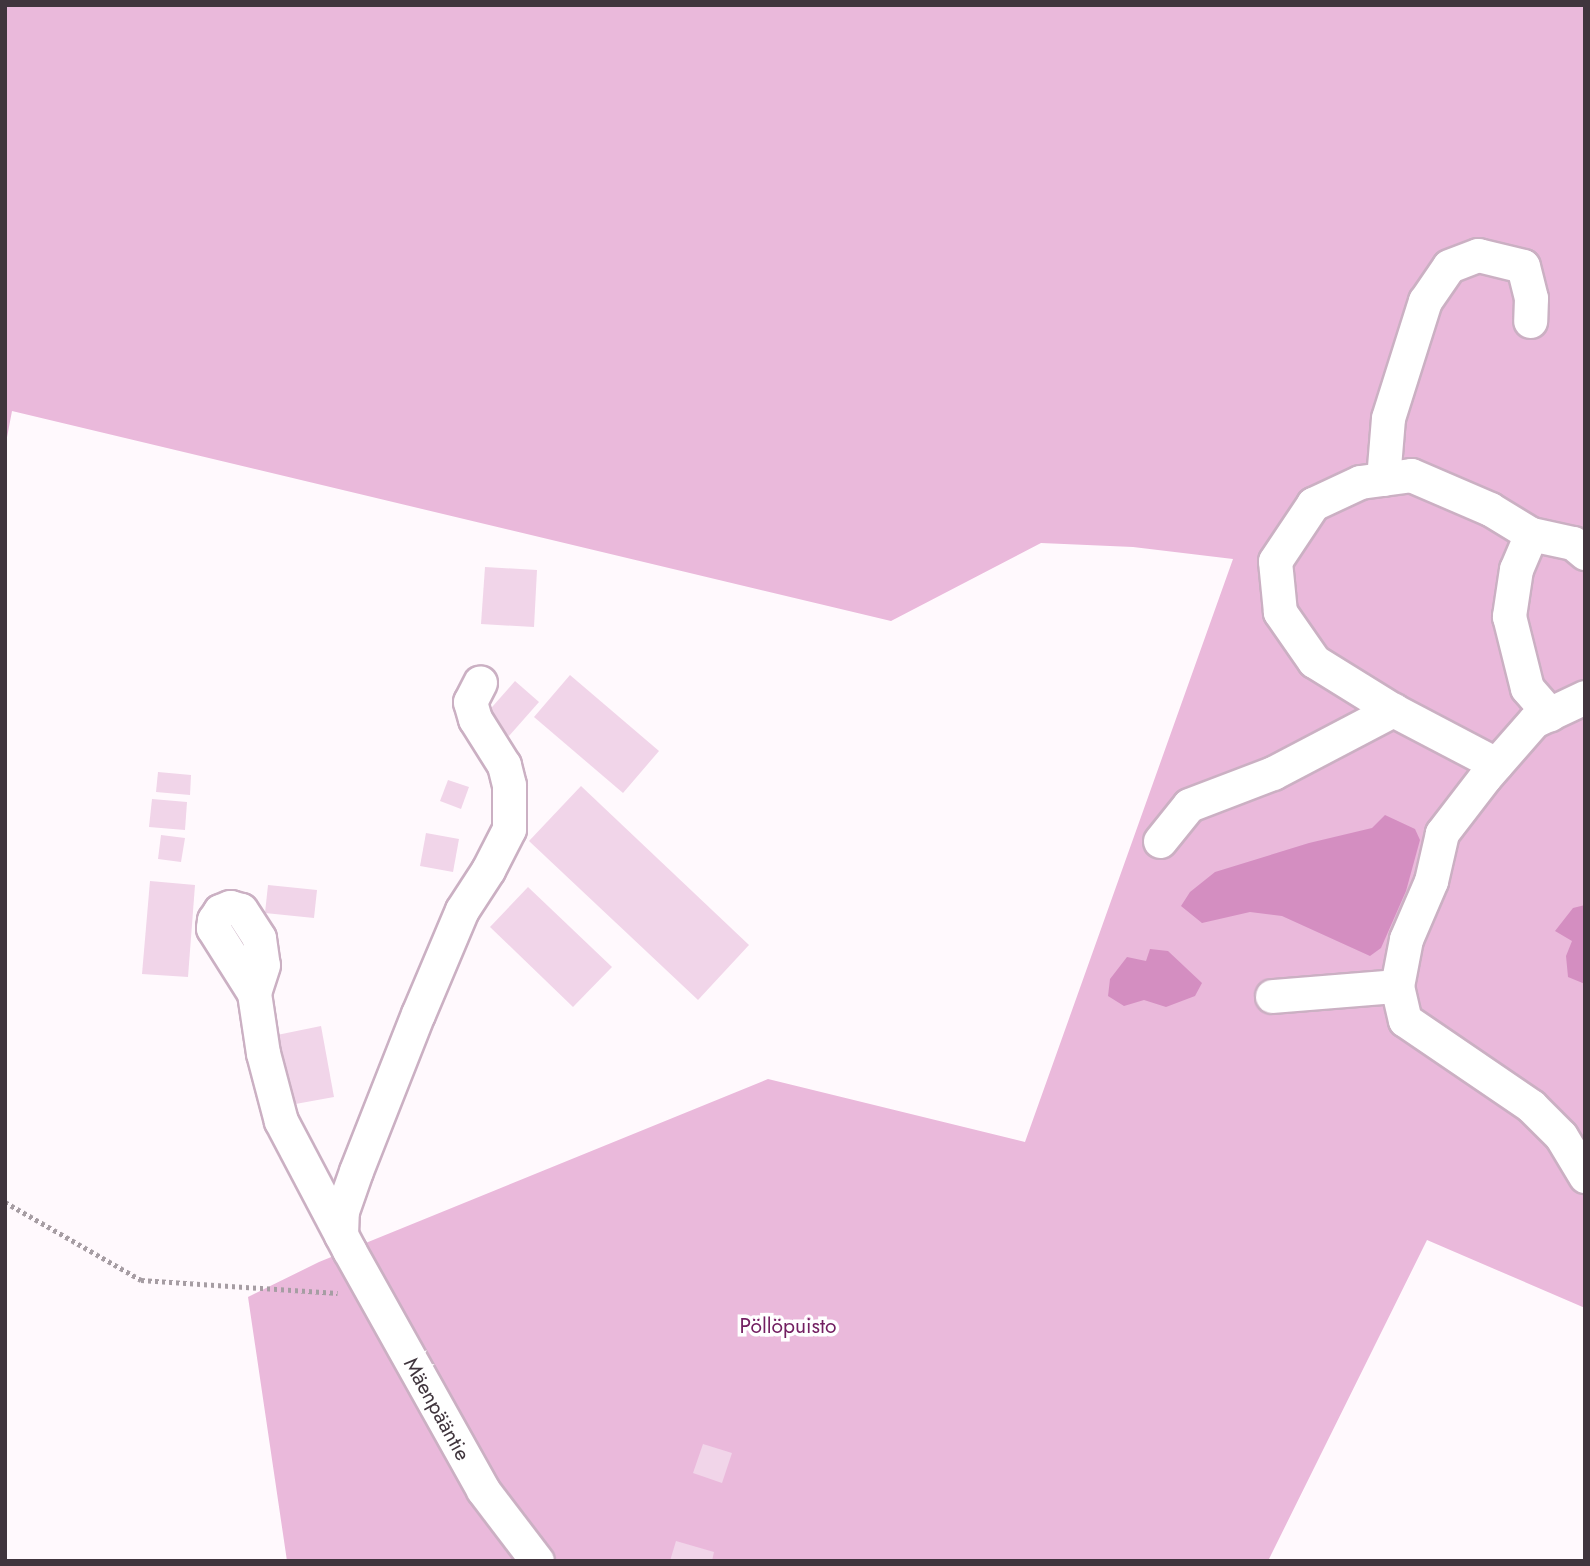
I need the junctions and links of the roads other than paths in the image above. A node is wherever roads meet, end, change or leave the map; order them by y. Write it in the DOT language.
graph roads {
  1 [pos="1530,321"];
  2 [pos="1383,479"];
  3 [pos="1531,534"];
  4 [pos="1585,553"];
  5 [pos="480,682"];
  6 [pos="1585,697"];
  7 [pos="1393,710"];
  8 [pos="1550,714"];
  9 [pos="1496,764"];
  10 [pos="1160,841"];
  11 [pos="1396,986"];
  12 [pos="254,993"];
  13 [pos="1272,996"];
  14 [pos="356,1171"];
  15 [pos="1585,1176"];
  16 [pos="312,1182"];
  17 [pos="345,1243"];
  18 [pos="537,1561"];
  1 -- 2 [label="street"];
  2 -- 3 [label="street"];
  2 -- 7 [label="street"];
  3 -- 4 [label="street"];
  3 -- 8 [label="street"];
  5 -- 14 [label="street"];
  6 -- 8 [label="street"];
  7 -- 9 [label="street"];
  7 -- 10 [label="street"];
  8 -- 9 [label="street"];
  9 -- 11 [label="street"];
  11 -- 13 [label="street"];
  11 -- 15 [label="street"];
  12 -- 16 [label="street, Mäenpääntie"];
  14 -- 16 [label="street"];
  14 -- 17 [label="street"];
  16 -- 17 [label="street, Mäenpääntie"];
  17 -- 18 [label="street, Mäenpääntie"];
}
